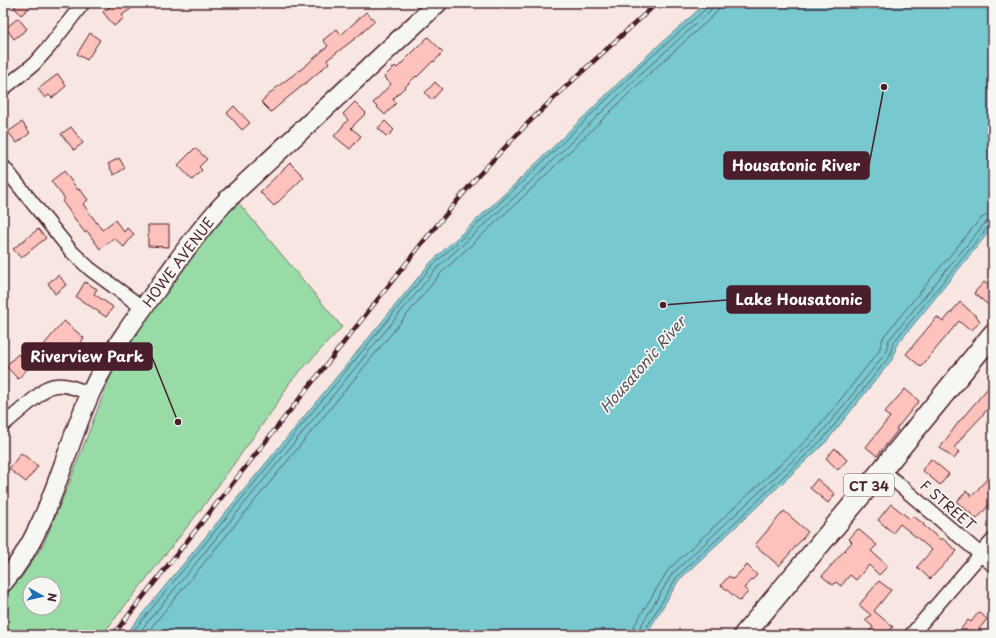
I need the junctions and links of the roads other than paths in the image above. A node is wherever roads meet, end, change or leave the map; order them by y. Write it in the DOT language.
graph roads {
  1 [pos="82,3"];
  2 [pos="438,3"];
  3 [pos="3,89"];
  4 [pos="3,166"];
  5 [pos="143,308"];
  6 [pos="993,334"];
  7 [pos="91,394"];
  8 [pos="3,425"];
  9 [pos="882,470"];
  10 [pos="993,540"];
  11 [pos="981,555"];
  12 [pos="993,565"];
  13 [pos="3,584"];
  14 [pos="744,635"];
  15 [pos="910,635"];
  1 -- 3 [label="street"];
  2 -- 5 [label="main road, HOWE AVENUE"];
  4 -- 5 [label="street"];
  5 -- 7 [label="main road, HOWE AVENUE"];
  6 -- 9 [label="main road, CT 34"];
  7 -- 8 [label="street"];
  7 -- 13 [label="main road, HOWE AVENUE"];
  9 -- 11 [label="street, F STREET"];
  9 -- 14 [label="main road, CT 34"];
  10 -- 11 [label="street"];
  11 -- 12 [label="street, F STREET"];
  11 -- 15 [label="street"];
}
